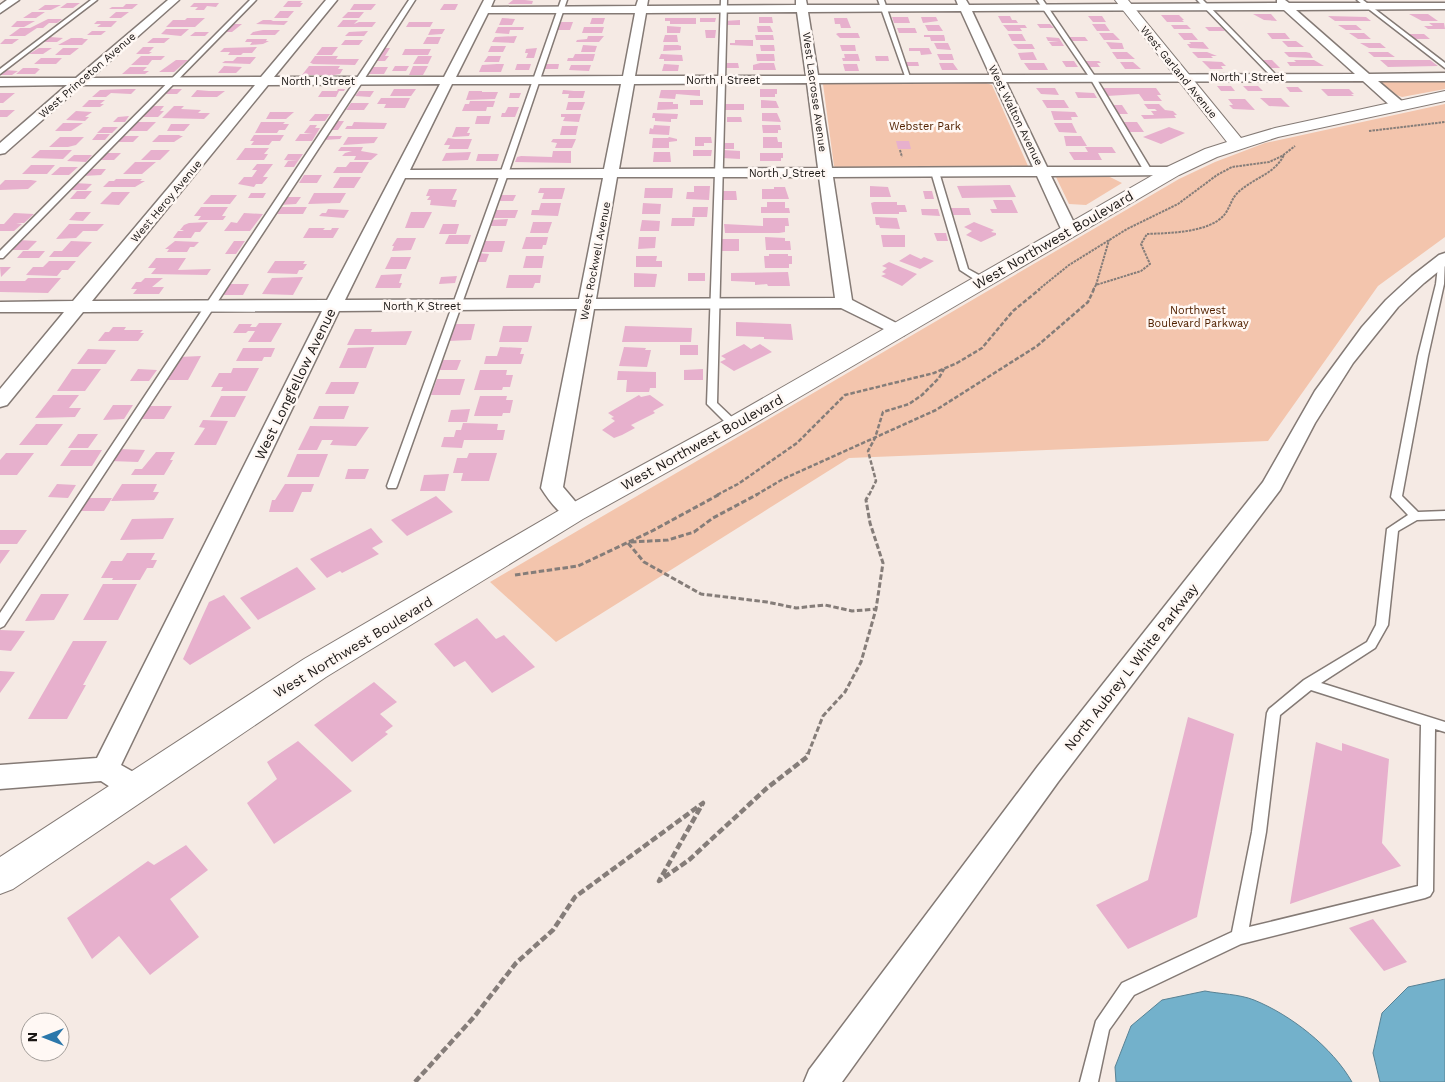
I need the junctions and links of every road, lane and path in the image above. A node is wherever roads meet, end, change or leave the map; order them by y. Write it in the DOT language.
graph roads {
  1 [pos="14,0"];
  2 [pos="94,0"];
  3 [pos="174,0"];
  4 [pos="253,0"];
  5 [pos="332,0"];
  6 [pos="412,0"];
  7 [pos="1438,0"];
  8 [pos="1364,3"];
  9 [pos="882,4"];
  10 [pos="963,4"];
  11 [pos="1043,4"];
  12 [pos="1124,4"];
  13 [pos="1204,4"];
  14 [pos="1283,4"];
  15 [pos="486,5"];
  16 [pos="563,5"];
  17 [pos="642,5"];
  18 [pos="724,5"];
  19 [pos="802,5"];
  20 [pos="1445,5"];
  21 [pos="0,10"];
  22 [pos="1445,66"];
  23 [pos="0,72"];
  24 [pos="1365,76"];
  25 [pos="1274,77"];
  26 [pos="1445,77"];
  27 [pos="909,78"];
  28 [pos="998,78"];
  29 [pos="1093,78"];
  30 [pos="1183,78"];
  31 [pos="813,79"];
  32 [pos="627,80"];
  33 [pos="722,80"];
  34 [pos="360,81"];
  35 [pos="448,81"];
  36 [pos="536,81"];
  37 [pos="0,82"];
  38 [pos="79,82"];
  39 [pos="173,82"];
  40 [pos="265,82"];
  41 [pos="1445,96"];
  42 [pos="1399,106"];
  43 [pos="1445,122"];
  44 [pos="1364,131"];
  45 [pos="1298,143"];
  46 [pos="1237,144"];
  47 [pos="0,150"];
  48 [pos="1285,153"];
  49 [pos="1042,171"];
  50 [pos="1148,171"];
  51 [pos="1173,171"];
  52 [pos="935,172"];
  53 [pos="719,173"];
  54 [pos="827,173"];
  55 [pos="402,174"];
  56 [pos="504,174"];
  57 [pos="612,174"];
  58 [pos="1070,231"];
  59 [pos="1109,240"];
  60 [pos="0,256"];
  61 [pos="1444,258"];
  62 [pos="983,281"];
  63 [pos="1096,285"];
  64 [pos="844,303"];
  65 [pos="586,304"];
  66 [pos="715,304"];
  67 [pos="458,305"];
  68 [pos="333,306"];
  69 [pos="0,307"];
  70 [pos="77,307"];
  71 [pos="209,307"];
  72 [pos="898,331"];
  73 [pos="944,369"];
  74 [pos="0,401"];
  75 [pos="734,425"];
  76 [pos="875,438"];
  77 [pos="392,486"];
  78 [pos="574,513"];
  79 [pos="1445,515"];
  80 [pos="1415,516"];
  81 [pos="628,542"];
  82 [pos="513,575"];
  83 [pos="876,609"];
  84 [pos="0,623"];
  85 [pos="1309,684"];
  86 [pos="1428,721"];
  87 [pos="1445,727"];
  88 [pos="105,769"];
  89 [pos="0,777"];
  90 [pos="134,787"];
  91 [pos="0,877"];
  92 [pos="1239,937"];
  93 [pos="415,1082"];
  94 [pos="821,1082"];
  95 [pos="1088,1082"];
  1 -- 21 [label="street"];
  2 -- 23 [label="lane"];
  3 -- 38 [label="street, West Princeton Avenue"];
  4 -- 39 [label="lane"];
  5 -- 40 [label="street, West Heroy Avenue"];
  6 -- 34 [label="lane"];
  7 -- 20 [label="street"];
  8 -- 14 [label="street"];
  8 -- 20 [label="street"];
  8 -- 22 [label="lane"];
  9 -- 10 [label="street"];
  9 -- 19 [label="street"];
  9 -- 27 [label="lane"];
  10 -- 11 [label="street"];
  10 -- 28 [label="street, West Walton Avenue"];
  11 -- 12 [label="street"];
  11 -- 29 [label="lane"];
  12 -- 13 [label="street"];
  12 -- 30 [label="main road, West Garland Avenue"];
  13 -- 14 [label="street"];
  13 -- 25 [label="lane"];
  14 -- 24 [label="street"];
  15 -- 16 [label="street"];
  15 -- 35 [label="street, West Longfellow Avenue"];
  16 -- 17 [label="street"];
  16 -- 36 [label="lane"];
  17 -- 18 [label="street"];
  17 -- 32 [label="street, West Rockwell Avenue"];
  18 -- 19 [label="street"];
  18 -- 33 [label="lane"];
  19 -- 31 [label="street, West Lacrosse Avenue"];
  24 -- 25 [label="street, North I Street"];
  24 -- 26 [label="street, North I Street"];
  24 -- 42 [label="street"];
  25 -- 30 [label="street, North I Street"];
  27 -- 28 [label="street, North I Street"];
  27 -- 31 [label="street, North I Street"];
  28 -- 29 [label="street, North I Street"];
  28 -- 49 [label="street, West Walton Avenue"];
  29 -- 30 [label="street, North I Street"];
  29 -- 50 [label="lane"];
  30 -- 46 [label="main road, West Garland Avenue"];
  31 -- 33 [label="street, North I Street"];
  31 -- 54 [label="street, West Lacrosse Avenue"];
  32 -- 33 [label="street, North I Street"];
  32 -- 36 [label="street, North I Street"];
  32 -- 57 [label="street, West Rockwell Avenue"];
  33 -- 53 [label="lane"];
  34 -- 35 [label="street, North I Street"];
  34 -- 40 [label="street, North I Street"];
  34 -- 71 [label="lane"];
  35 -- 36 [label="street, North I Street"];
  35 -- 55 [label="street, West Longfellow Avenue"];
  36 -- 56 [label="lane"];
  37 -- 38 [label="street, North I Street"];
  38 -- 39 [label="street, North I Street"];
  38 -- 47 [label="street, West Princeton Avenue"];
  39 -- 40 [label="street, North I Street"];
  39 -- 60 [label="lane"];
  40 -- 70 [label="street, West Heroy Avenue"];
  41 -- 42 [label="main road, West Northwest Boulevard"];
  42 -- 46 [label="main road, West Northwest Boulevard"];
  43 -- 44 [label="path"];
  45 -- 48 [label="path"];
  46 -- 51 [label="main road, West Northwest Boulevard"];
  48 -- 59 [label="path"];
  48 -- 63 [label="path"];
  49 -- 50 [label="street, North J Street"];
  49 -- 52 [label="street, North J Street"];
  49 -- 58 [label="street, West Walton Avenue"];
  50 -- 51 [label="street, North J Street"];
  51 -- 58 [label="main road, West Northwest Boulevard"];
  52 -- 54 [label="street, North J Street"];
  52 -- 62 [label="lane"];
  53 -- 54 [label="street, North J Street"];
  53 -- 57 [label="street, North J Street"];
  53 -- 66 [label="lane"];
  54 -- 64 [label="street, West Lacrosse Avenue"];
  55 -- 56 [label="street, North J Street"];
  55 -- 68 [label="street, West Longfellow Avenue"];
  56 -- 57 [label="street, North J Street"];
  56 -- 67 [label="lane"];
  57 -- 65 [label="street, West Rockwell Avenue"];
  58 -- 62 [label="main road, West Northwest Boulevard"];
  59 -- 63 [label="path"];
  59 -- 73 [label="path"];
  61 -- 80 [label="lane"];
  61 -- 94 [label="street, North Aubrey L White Parkway"];
  62 -- 72 [label="main road, West Northwest Boulevard"];
  63 -- 76 [label="path"];
  64 -- 66 [label="street, North K Street"];
  64 -- 72 [label="street"];
  65 -- 66 [label="street, North K Street"];
  65 -- 67 [label="street, North K Street"];
  65 -- 78 [label="street, West Rockwell Avenue"];
  66 -- 75 [label="lane"];
  67 -- 68 [label="street, North K Street"];
  67 -- 77 [label="lane"];
  68 -- 71 [label="street, North K Street"];
  68 -- 88 [label="street, West Longfellow Avenue"];
  69 -- 70 [label="street, North K Street"];
  70 -- 71 [label="street, North K Street"];
  70 -- 74 [label="street, West Heroy Avenue"];
  71 -- 84 [label="lane"];
  72 -- 75 [label="main road, West Northwest Boulevard"];
  73 -- 76 [label="path"];
  73 -- 81 [label="path"];
  75 -- 78 [label="main road, West Northwest Boulevard"];
  76 -- 81 [label="path"];
  76 -- 83 [label="path"];
  78 -- 90 [label="main road, West Northwest Boulevard"];
  79 -- 80 [label="lane"];
  80 -- 85 [label="lane"];
  81 -- 82 [label="path"];
  81 -- 83 [label="path"];
  83 -- 93 [label="path"];
  85 -- 86 [label="lane"];
  85 -- 92 [label="lane"];
  86 -- 87 [label="lane"];
  86 -- 92 [label="lane"];
  88 -- 89 [label="street"];
  88 -- 90 [label="street"];
  90 -- 91 [label="main road, West Northwest Boulevard"];
  92 -- 95 [label="lane"];
}
